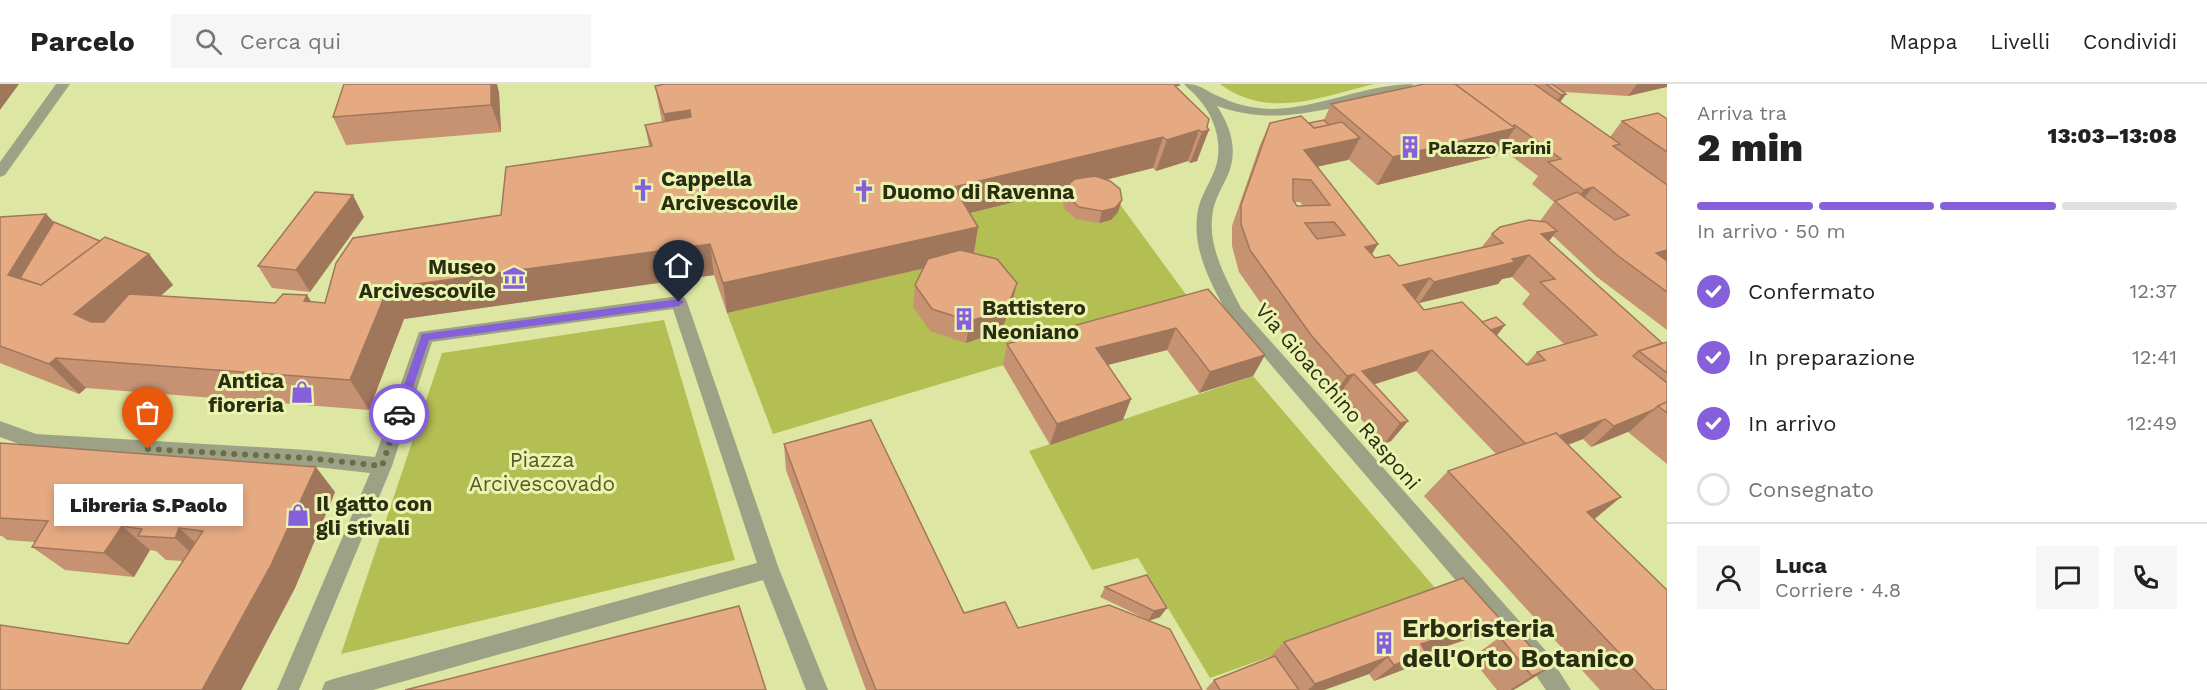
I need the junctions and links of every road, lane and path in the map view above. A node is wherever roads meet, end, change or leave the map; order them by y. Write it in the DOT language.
graph roads {
  1 [pos="63,84"];
  2 [pos="1407,84"];
  3 [pos="1193,87"];
  4 [pos="0,172"];
  5 [pos="0,429"];
  6 [pos="382,466"];
  7 [pos="769,568"];
  8 [pos="288,690"];
  9 [pos="333,690"];
  10 [pos="817,690"];
  11 [pos="1560,690"];
  1 -- 4 [label="street"];
  2 -- 3 [label="street"];
  3 -- 11 [label="street, Via Gioacchino Rasponi"];
  5 -- 6 [label="street"];
  6 -- 7 [label="street"];
  6 -- 8 [label="street"];
  7 -- 9 [label="street"];
  7 -- 10 [label="street"];
}
